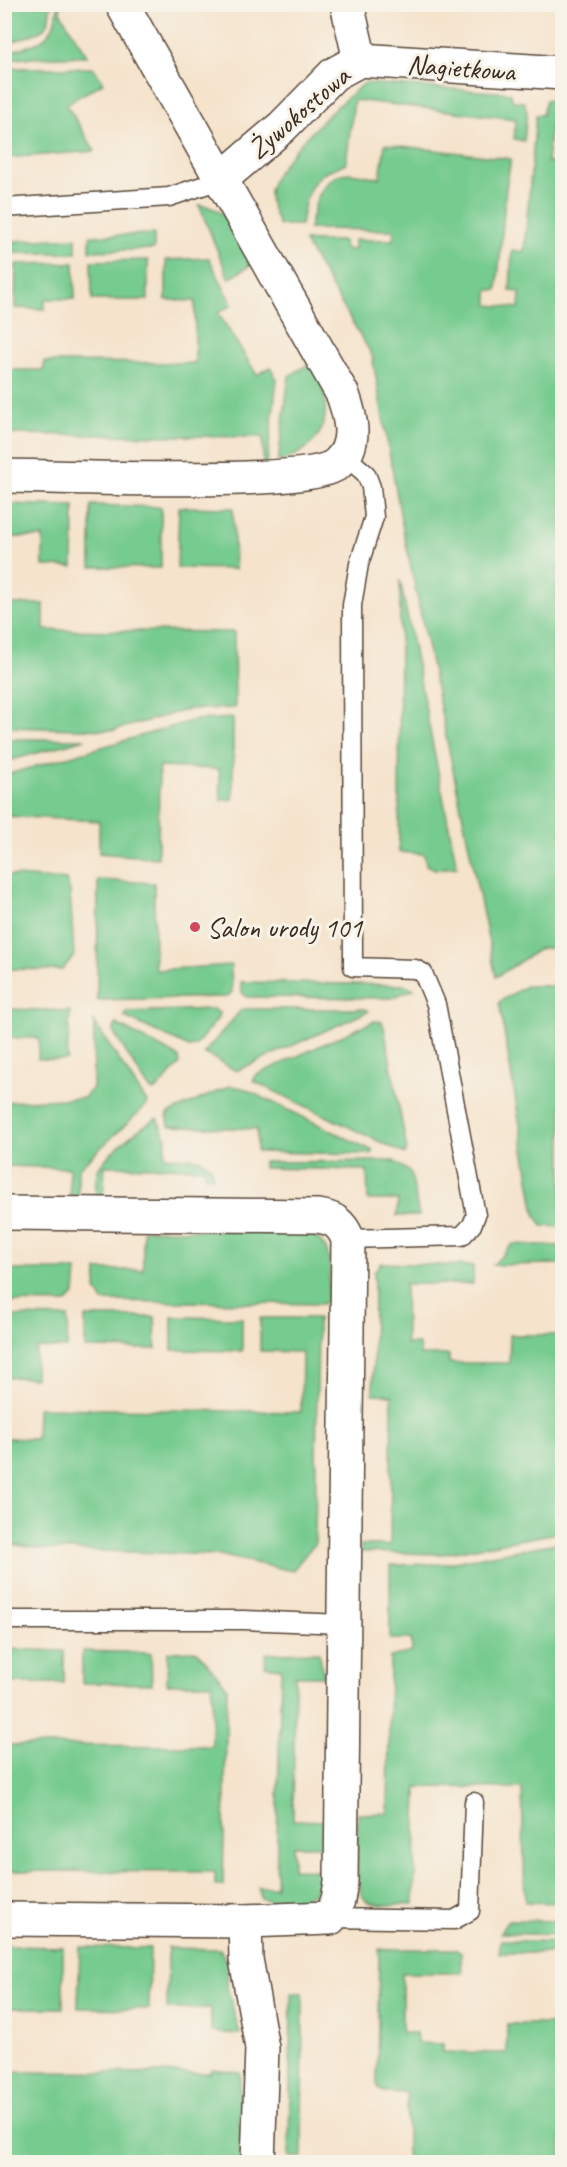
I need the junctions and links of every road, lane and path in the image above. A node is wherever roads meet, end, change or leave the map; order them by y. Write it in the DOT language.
graph roads {
  1 [pos="122,4"];
  2 [pos="347,4"];
  3 [pos="360,60"];
  4 [pos="562,73"];
  5 [pos="220,180"];
  6 [pos="4,208"];
  7 [pos="344,454"];
  8 [pos="4,476"];
  9 [pos="4,1213"];
  10 [pos="348,1239"];
  11 [pos="4,1620"];
  12 [pos="343,1624"];
  13 [pos="474,1802"];
  14 [pos="330,1918"];
  15 [pos="4,1919"];
  16 [pos="245,1921"];
  17 [pos="258,2163"];
  1 -- 5 [label="street"];
  2 -- 3 [label="street, Żywokostowa"];
  3 -- 4 [label="street, Nagietkowa"];
  3 -- 5 [label="street, Żywokostowa"];
  5 -- 6 [label="lane"];
  5 -- 7 [label="street"];
  7 -- 8 [label="street"];
  7 -- 10 [label="lane"];
  9 -- 10 [label="street"];
  10 -- 12 [label="street"];
  11 -- 12 [label="lane"];
  12 -- 14 [label="street"];
  13 -- 14 [label="lane"];
  14 -- 16 [label="street"];
  15 -- 16 [label="street"];
  16 -- 17 [label="street"];
}
